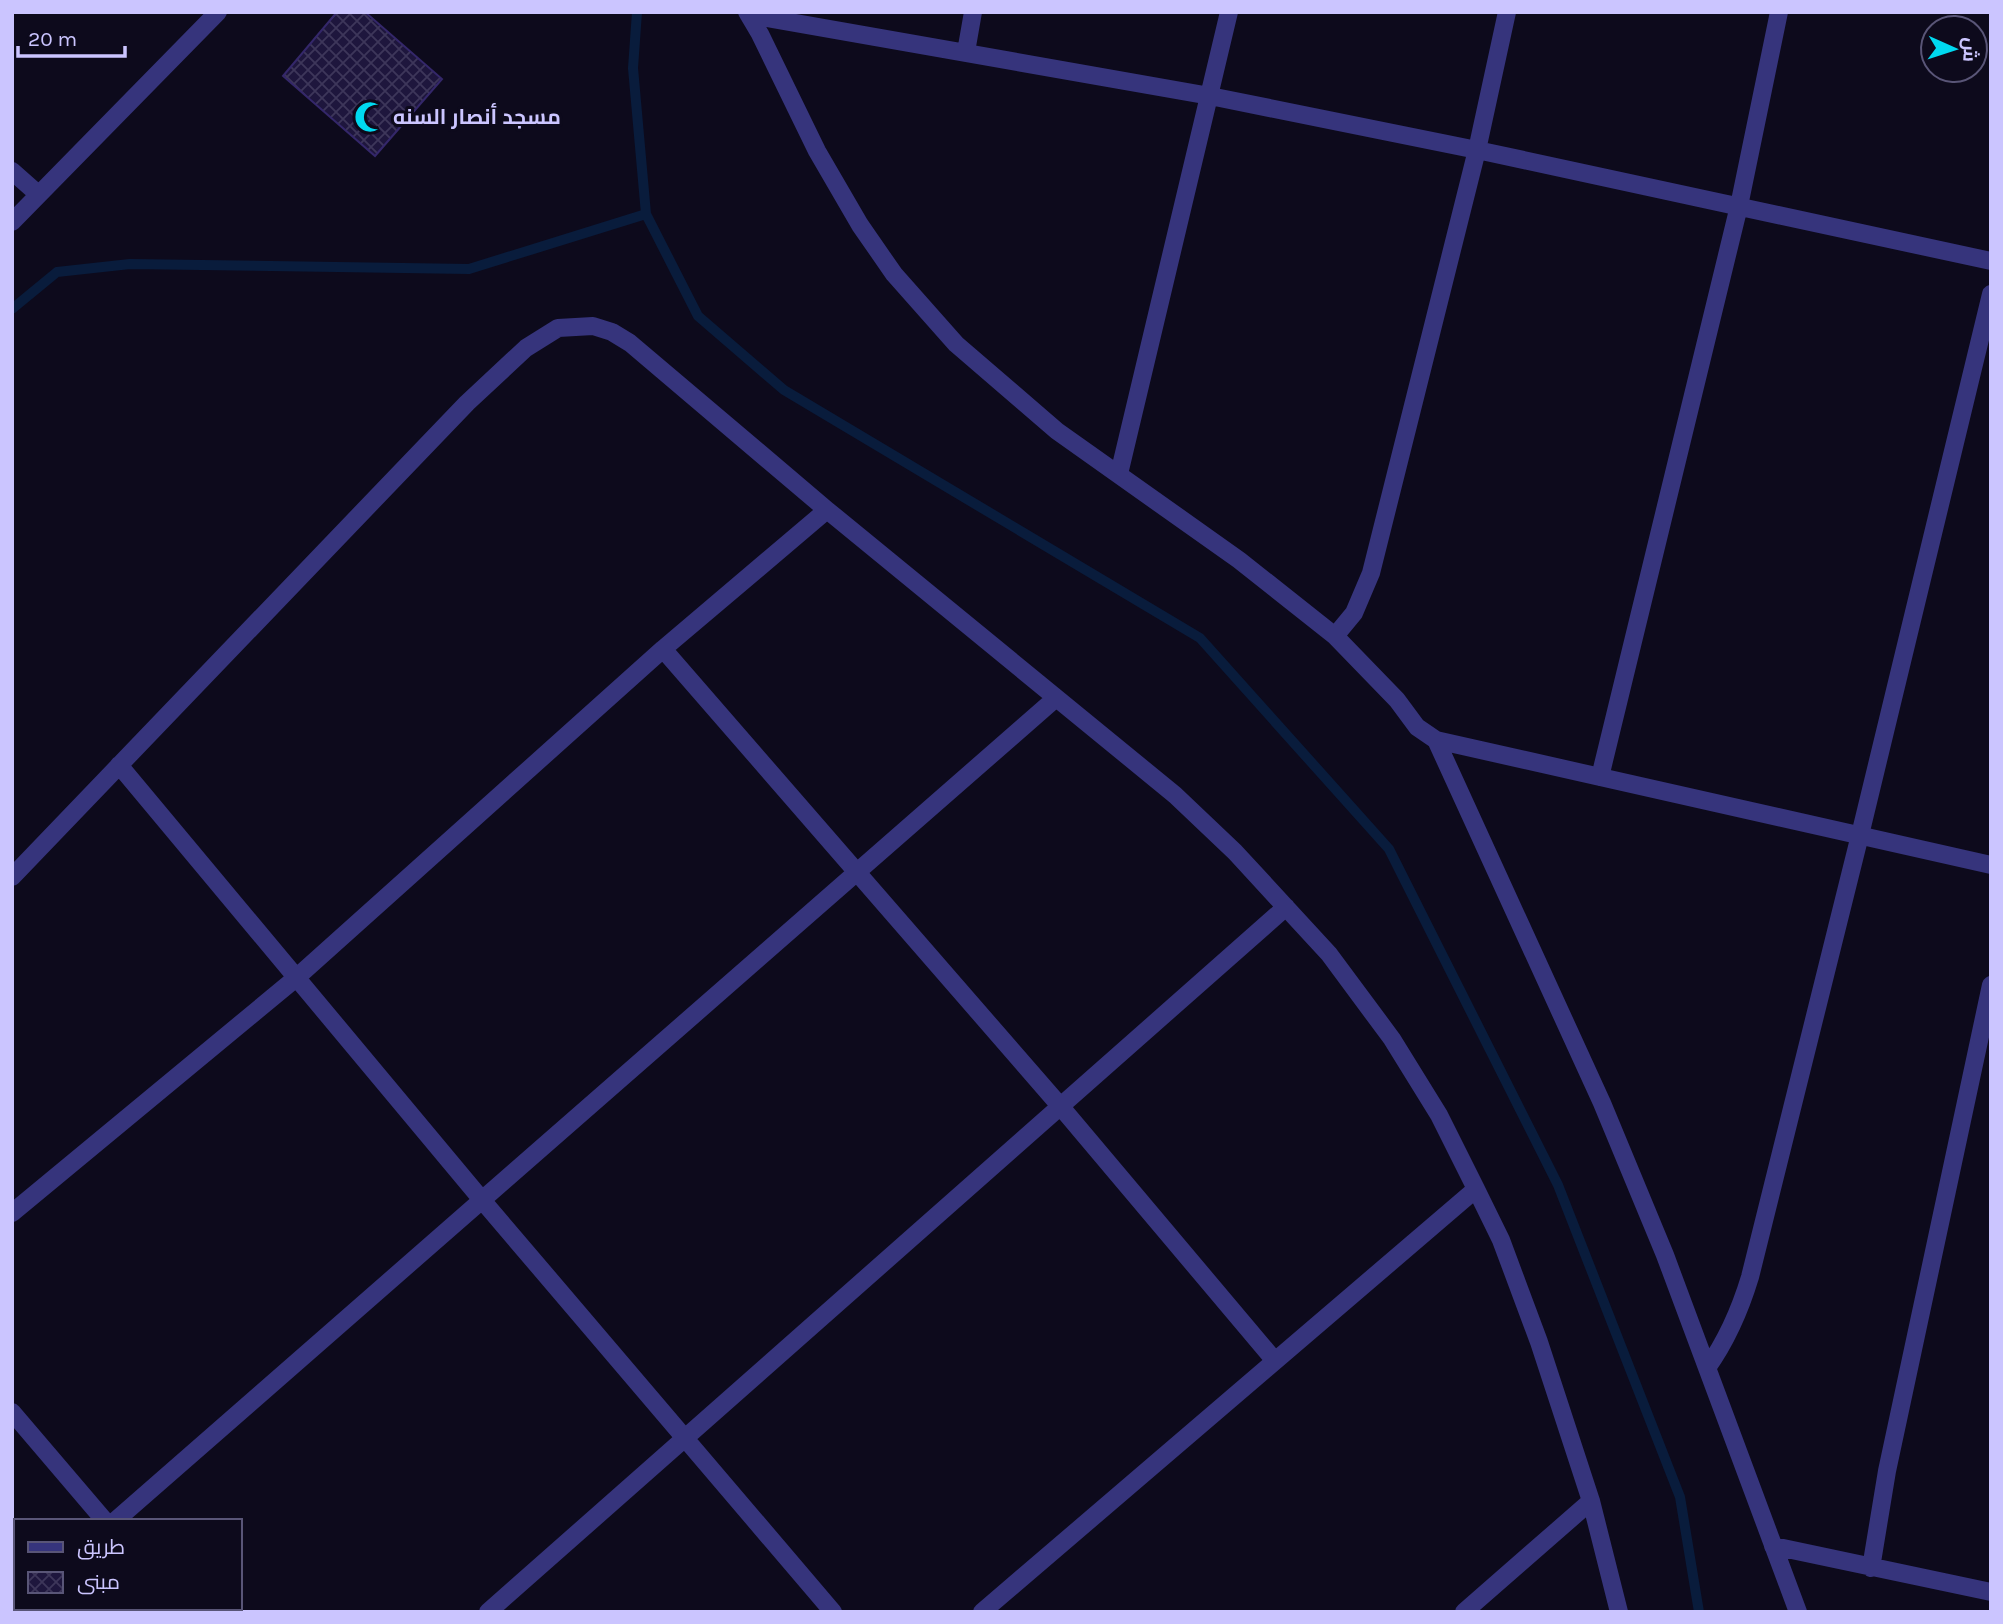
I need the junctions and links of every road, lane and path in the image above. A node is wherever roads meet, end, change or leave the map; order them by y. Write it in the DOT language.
graph roads {
  1 [pos="218,12"];
  2 [pos="973,12"];
  3 [pos="1229,12"];
  4 [pos="1507,12"];
  5 [pos="1779,12"];
  6 [pos="748,14"];
  7 [pos="771,16"];
  8 [pos="966,52"];
  9 [pos="1210,96"];
  10 [pos="1477,150"];
  11 [pos="12,171"];
  12 [pos="38,194"];
  13 [pos="1739,206"];
  14 [pos="12,222"];
  15 [pos="1991,261"];
  16 [pos="1991,294"];
  17 [pos="1119,474"];
  18 [pos="827,510"];
  19 [pos="1335,636"];
  20 [pos="663,649"];
  21 [pos="1056,698"];
  22 [pos="1436,740"];
  23 [pos="119,765"];
  24 [pos="1600,777"];
  25 [pos="1860,835"];
  26 [pos="1991,865"];
  27 [pos="856,872"];
  28 [pos="12,877"];
  29 [pos="1286,907"];
  30 [pos="296,978"];
  31 [pos="1991,985"];
  32 [pos="1061,1107"];
  33 [pos="1476,1189"];
  34 [pos="482,1200"];
  35 [pos="12,1213"];
  36 [pos="1275,1361"];
  37 [pos="1707,1368"];
  38 [pos="12,1412"];
  39 [pos="685,1438"];
  40 [pos="1591,1501"];
  41 [pos="104,1519"];
  42 [pos="118,1519"];
  43 [pos="1773,1546"];
  44 [pos="1871,1568"];
  45 [pos="1991,1592"];
  46 [pos="488,1612"];
  47 [pos="833,1612"];
  48 [pos="982,1612"];
  49 [pos="1464,1612"];
  50 [pos="1619,1612"];
  51 [pos="1797,1612"];
  1 -- 12 [label="street"];
  2 -- 8 [label="street"];
  3 -- 9 [label="street"];
  4 -- 10 [label="street"];
  5 -- 13 [label="street"];
  6 -- 7 [label="street"];
  6 -- 17 [label="street"];
  7 -- 8 [label="street"];
  8 -- 9 [label="street"];
  9 -- 10 [label="street"];
  9 -- 17 [label="street"];
  10 -- 13 [label="street"];
  10 -- 19 [label="street"];
  11 -- 12 [label="street"];
  12 -- 14 [label="street"];
  13 -- 15 [label="street"];
  13 -- 24 [label="street"];
  16 -- 25 [label="street"];
  17 -- 19 [label="street"];
  18 -- 20 [label="street"];
  18 -- 21 [label="street"];
  18 -- 23 [label="street"];
  19 -- 22 [label="street"];
  20 -- 27 [label="street"];
  20 -- 30 [label="street"];
  21 -- 27 [label="street"];
  21 -- 29 [label="street"];
  22 -- 24 [label="street"];
  22 -- 37 [label="street"];
  23 -- 28 [label="street"];
  23 -- 30 [label="street"];
  24 -- 25 [label="street"];
  25 -- 26 [label="street"];
  25 -- 37 [label="street"];
  27 -- 32 [label="street"];
  27 -- 34 [label="street"];
  29 -- 32 [label="street"];
  29 -- 33 [label="street"];
  30 -- 34 [label="street"];
  30 -- 35 [label="street"];
  31 -- 44 [label="street"];
  32 -- 36 [label="street"];
  32 -- 39 [label="street"];
  33 -- 36 [label="street"];
  33 -- 40 [label="street"];
  34 -- 39 [label="street"];
  34 -- 42 [label="street"];
  36 -- 48 [label="street"];
  37 -- 43 [label="street"];
  38 -- 41 [label="street"];
  39 -- 46 [label="street"];
  39 -- 47 [label="street"];
  40 -- 49 [label="street"];
  40 -- 50 [label="street"];
  43 -- 44 [label="street"];
  43 -- 51 [label="street"];
  44 -- 45 [label="street"];
}
